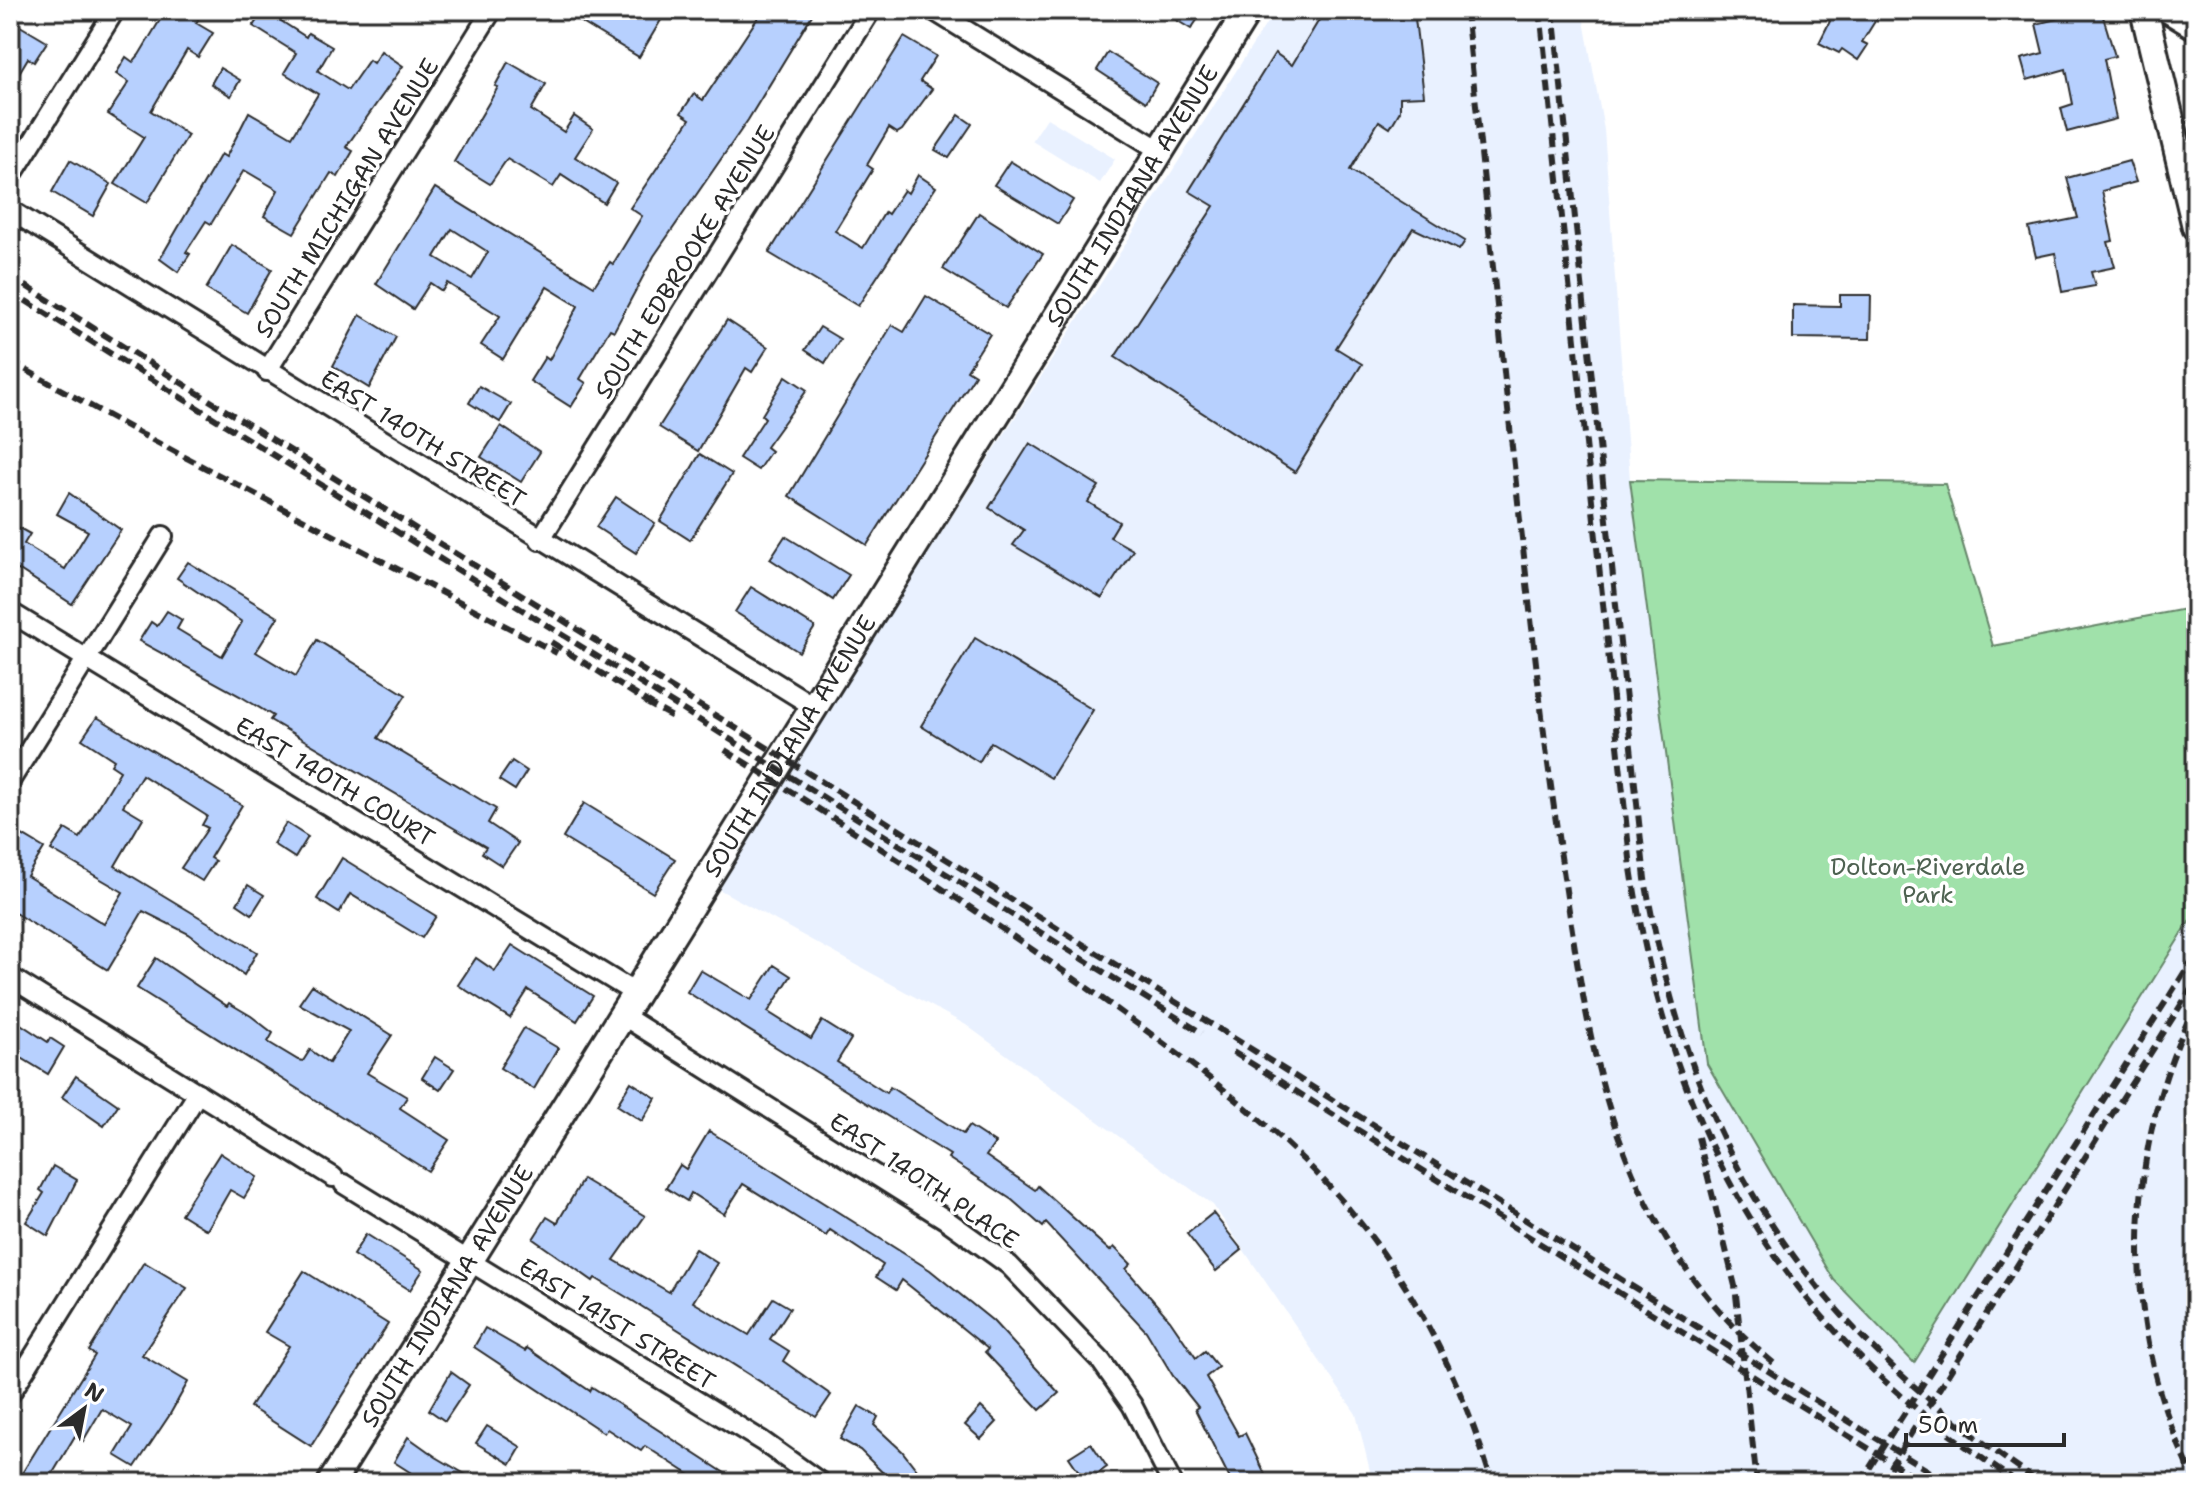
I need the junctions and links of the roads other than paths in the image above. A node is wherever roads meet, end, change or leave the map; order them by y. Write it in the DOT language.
graph roads {
  1 [pos="115,10"];
  2 [pos="492,10"];
  3 [pos="871,10"];
  4 [pos="933,10"];
  5 [pos="1248,10"];
  6 [pos="2144,10"];
  7 [pos="2170,10"];
  8 [pos="2196,26"];
  9 [pos="1161,151"];
  10 [pos="10,178"];
  11 [pos="10,210"];
  12 [pos="2196,227"];
  13 [pos="267,371"];
  14 [pos="163,536"];
  15 [pos="540,540"];
  16 [pos="10,612"];
  17 [pos="87,659"];
  18 [pos="813,706"];
  19 [pos="10,781"];
  20 [pos="10,977"];
  21 [pos="628,1004"];
  22 [pos="198,1093"];
  23 [pos="468,1260"];
  24 [pos="10,1394"];
  25 [pos="334,1482"];
  26 [pos="821,1483"];
  27 [pos="1172,1483"];
  1 -- 10 [label="street"];
  2 -- 13 [label="street, SOUTH MICHIGAN AVENUE"];
  3 -- 15 [label="street, SOUTH EDBROOKE AVENUE"];
  4 -- 9 [label="street"];
  5 -- 9 [label="main road, SOUTH INDIANA AVENUE"];
  6 -- 12 [label="main road"];
  7 -- 8 [label="main road"];
  9 -- 18 [label="main road, SOUTH INDIANA AVENUE"];
  11 -- 13 [label="street, EAST 140TH STREET"];
  13 -- 15 [label="street, EAST 140TH STREET"];
  14 -- 17 [label="street"];
  15 -- 18 [label="street, EAST 140TH STREET"];
  16 -- 17 [label="street, EAST 140TH COURT"];
  17 -- 19 [label="street"];
  17 -- 21 [label="street, EAST 140TH COURT"];
  18 -- 21 [label="main road, SOUTH INDIANA AVENUE"];
  20 -- 22 [label="street, EAST 141ST STREET"];
  21 -- 23 [label="main road, SOUTH INDIANA AVENUE"];
  21 -- 27 [label="street, EAST 140TH PLACE"];
  22 -- 23 [label="street, EAST 141ST STREET"];
  22 -- 24 [label="street"];
  23 -- 25 [label="main road, SOUTH INDIANA AVENUE"];
  23 -- 26 [label="street, EAST 141ST STREET"];
}
